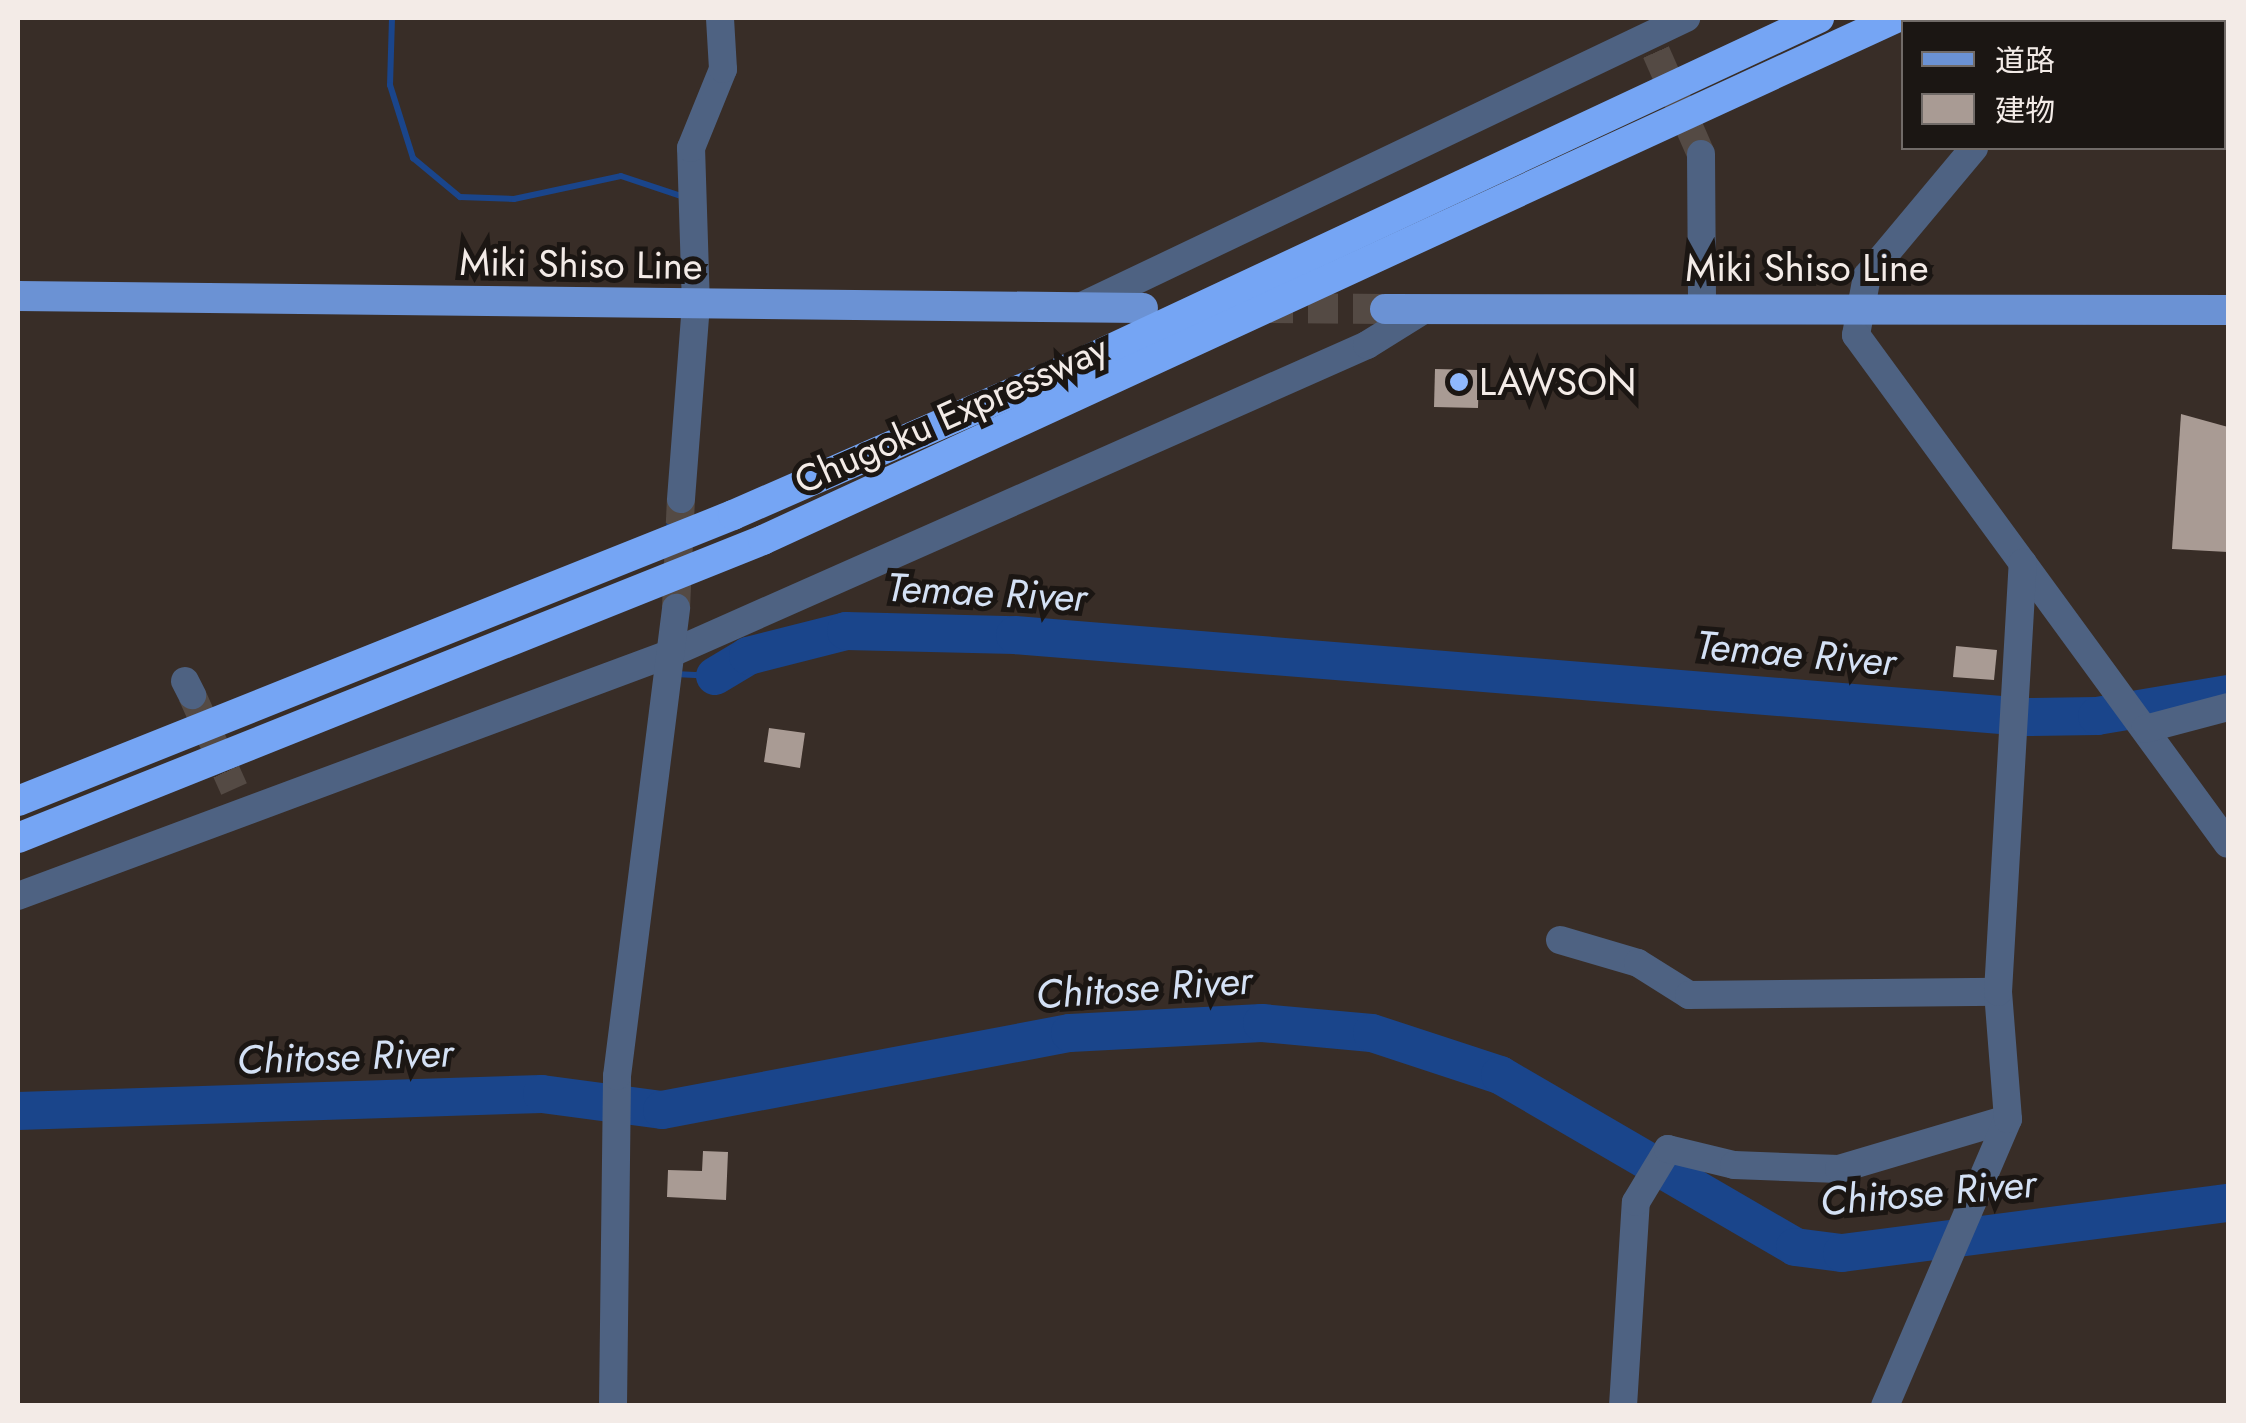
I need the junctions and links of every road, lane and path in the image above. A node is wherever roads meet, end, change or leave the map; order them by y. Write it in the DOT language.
graph roads {
  1 [pos="720,18"];
  2 [pos="1686,18"];
  3 [pos="1819,18"];
  4 [pos="1896,18"];
  5 [pos="1972,150"];
  6 [pos="1701,154"];
  7 [pos="18,296"];
  8 [pos="696,306"];
  9 [pos="1702,307"];
  10 [pos="1078,308"];
  11 [pos="1143,308"];
  12 [pos="1861,308"];
  13 [pos="1385,309"];
  14 [pos="1425,309"];
  15 [pos="2228,310"];
  16 [pos="682,499"];
  17 [pos="2023,562"];
  18 [pos="676,608"];
  19 [pos="674,652"];
  20 [pos="2228,708"];
  21 [pos="2137,718"];
  22 [pos="18,801"];
  23 [pos="18,838"];
  24 [pos="2228,844"];
  25 [pos="18,896"];
  26 [pos="1560,940"];
  27 [pos="1998,992"];
  28 [pos="2008,1118"];
  29 [pos="614,1406"];
  30 [pos="1622,1406"];
  31 [pos="1886,1406"];
  1 -- 8 [label="street"];
  2 -- 10 [label="street"];
  3 -- 22 [label="highway, Chugoku Expressway"];
  4 -- 23 [label="highway, Chugoku Expressway"];
  5 -- 12 [label="street"];
  6 -- 9 [label="street"];
  7 -- 8 [label="main road, Miki Shiso Line"];
  8 -- 10 [label="main road, Miki Shiso Line"];
  8 -- 16 [label="street"];
  9 -- 12 [label="main road, Miki Shiso Line"];
  9 -- 14 [label="main road, Miki Shiso Line"];
  10 -- 11 [label="main road, Miki Shiso Line"];
  12 -- 15 [label="main road, Miki Shiso Line"];
  12 -- 17 [label="street"];
  13 -- 14 [label="main road, Miki Shiso Line"];
  14 -- 19 [label="street"];
  17 -- 21 [label="street"];
  17 -- 27 [label="street"];
  18 -- 19 [label="street"];
  19 -- 25 [label="street"];
  19 -- 29 [label="street"];
  20 -- 21 [label="street"];
  21 -- 24 [label="street"];
  26 -- 27 [label="street"];
  27 -- 28 [label="street"];
  28 -- 30 [label="street"];
  28 -- 31 [label="street"];
}
